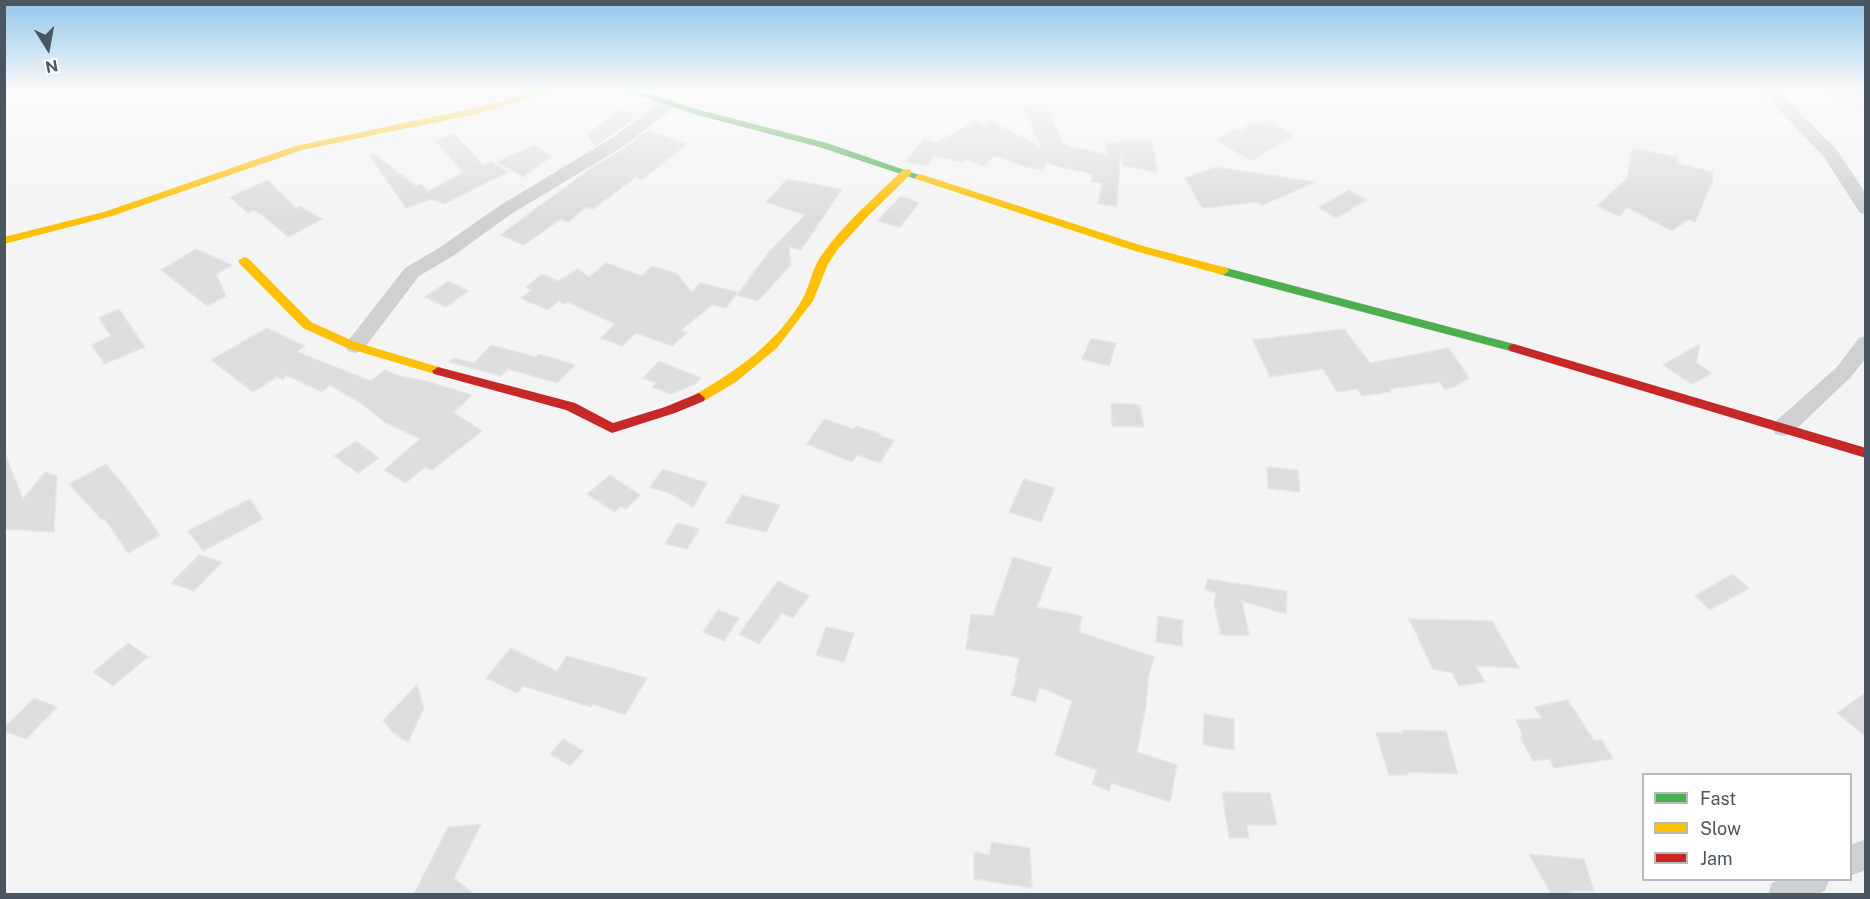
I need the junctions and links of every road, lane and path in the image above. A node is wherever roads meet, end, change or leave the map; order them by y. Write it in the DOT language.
graph roads {
  1 [pos="376,132"];
  2 [pos="631,132"];
  3 [pos="776,132"];
  4 [pos="1809,132"];
  5 [pos="907,172"];
  6 [pos="1866,209"];
  7 [pos="4,241"];
  8 [pos="244,261"];
  9 [pos="1866,343"];
  10 [pos="355,346"];
  11 [pos="1784,428"];
  12 [pos="1866,453"];
  13 [pos="1866,854"];
  14 [pos="1852,861"];
  15 [pos="1810,881"];
  16 [pos="1783,894"];
  1 -- 7 [label="street"];
  2 -- 10 [label="street"];
  3 -- 5 [label="street"];
  4 -- 6 [label="street"];
  5 -- 10 [label="street"];
  5 -- 11 [label="street"];
  8 -- 10 [label="street"];
  9 -- 11 [label="street"];
  11 -- 12 [label="street"];
  13 -- 14 [label="street"];
  15 -- 16 [label="street"];
}
